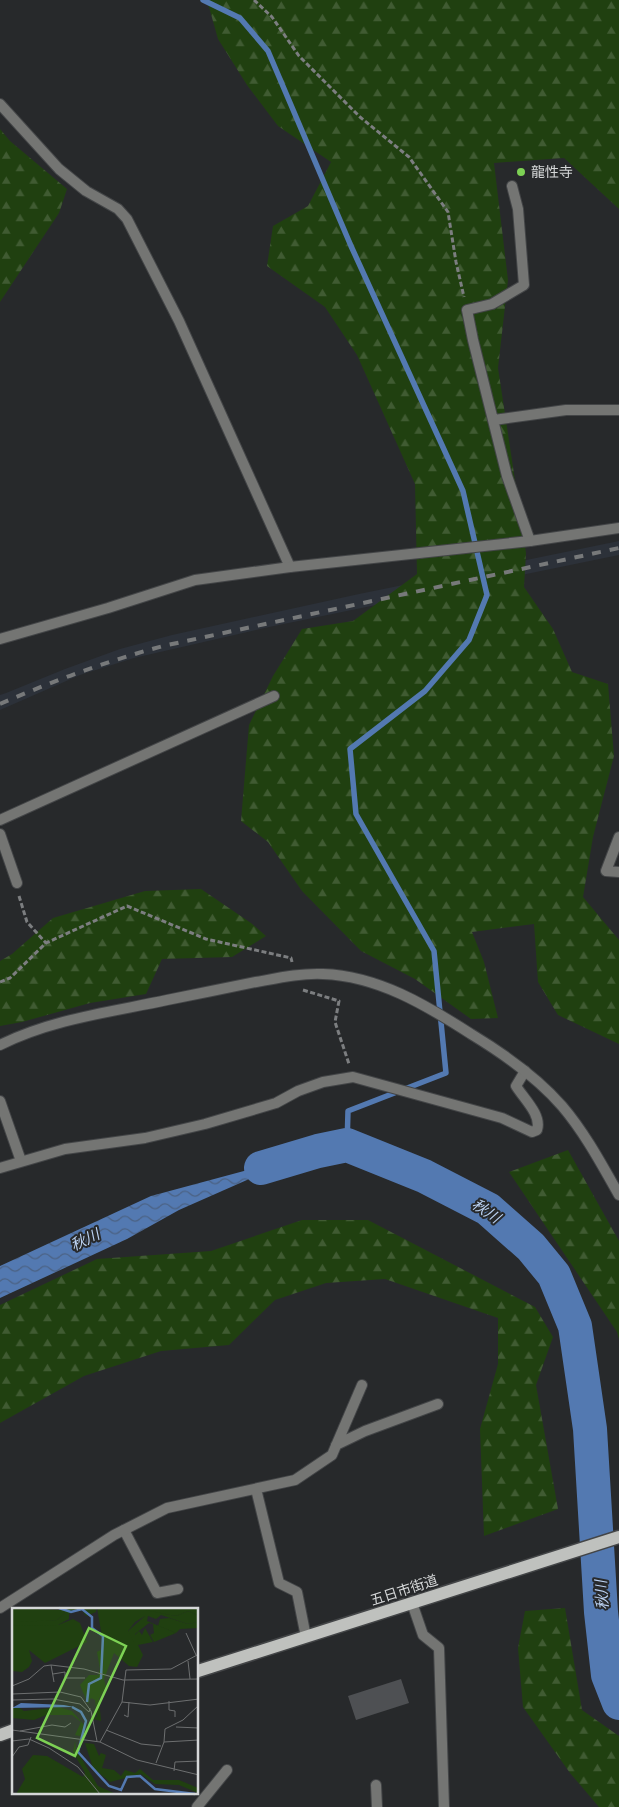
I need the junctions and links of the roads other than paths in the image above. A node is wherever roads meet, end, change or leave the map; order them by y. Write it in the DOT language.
graph roads {
  1 [pos="0,104"];
  2 [pos="512,186"];
  3 [pos="619,410"];
  4 [pos="494,420"];
  5 [pos="619,528"];
  6 [pos="530,541"];
  7 [pos="290,567"];
  8 [pos="0,639"];
  9 [pos="274,696"];
  10 [pos="0,820"];
  11 [pos="0,834"];
  12 [pos="619,837"];
  13 [pos="619,872"];
  14 [pos="17,883"];
  15 [pos="0,1045"];
  16 [pos="526,1071"];
  17 [pos="0,1101"];
  18 [pos="21,1161"];
  19 [pos="0,1168"];
  20 [pos="616,1181"];
  21 [pos="619,1195"];
  22 [pos="362,1385"];
  23 [pos="438,1404"];
  24 [pos="336,1445"];
  25 [pos="256,1488"];
  26 [pos="124,1530"];
  27 [pos="619,1538"];
  28 [pos="178,1589"];
  29 [pos="412,1603"];
  30 [pos="0,1608"];
  31 [pos="306,1637"];
  32 [pos="199,1671"];
  33 [pos="227,1770"];
  34 [pos="376,1785"];
  35 [pos="198,1807"];
  36 [pos="377,1807"];
  37 [pos="444,1807"];
  1 -- 7 [label="street"];
  2 -- 4 [label="street"];
  3 -- 4 [label="street"];
  4 -- 6 [label="street"];
  5 -- 6 [label="street"];
  6 -- 7 [label="street"];
  7 -- 8 [label="street"];
  9 -- 10 [label="street"];
  11 -- 14 [label="street"];
  12 -- 13 [label="street"];
  15 -- 16 [label="street"];
  16 -- 18 [label="street"];
  16 -- 20 [label="street"];
  17 -- 18 [label="street"];
  18 -- 19 [label="street"];
  20 -- 21 [label="street"];
  22 -- 24 [label="street"];
  23 -- 24 [label="street"];
  24 -- 25 [label="street"];
  25 -- 26 [label="street"];
  25 -- 31 [label="street"];
  26 -- 28 [label="street"];
  26 -- 30 [label="street"];
  27 -- 29 [label="main road, 五日市街道"];
  29 -- 31 [label="main road, 五日市街道"];
  29 -- 37 [label="street"];
  31 -- 32 [label="main road, 五日市街道"];
  33 -- 35 [label="street"];
  34 -- 36 [label="street"];
}
